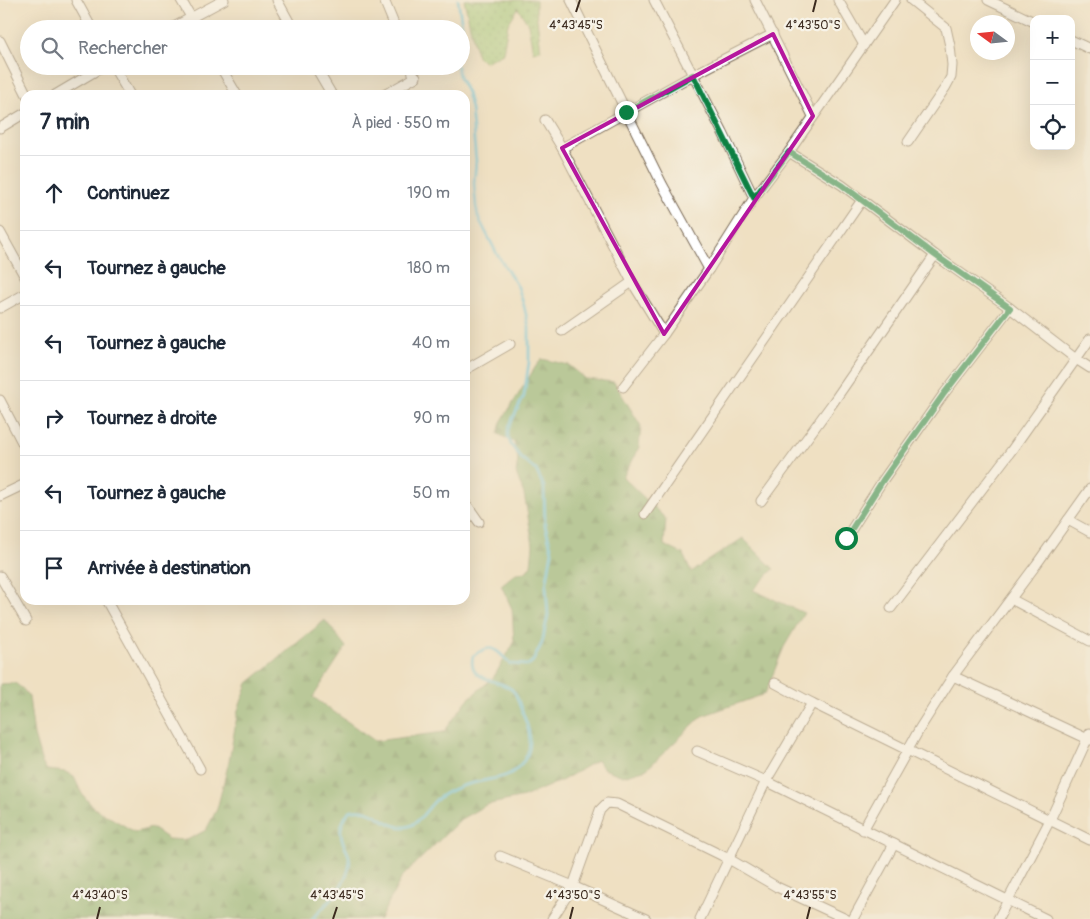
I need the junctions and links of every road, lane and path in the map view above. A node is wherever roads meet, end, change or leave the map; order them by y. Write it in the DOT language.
graph roads {
  1 [pos="76,0"];
  2 [pos="181,0"];
  3 [pos="224,0"];
  4 [pos="277,0"];
  5 [pos="384,0"];
  6 [pos="571,0"];
  7 [pos="654,0"];
  8 [pos="755,0"];
  9 [pos="838,0"];
  10 [pos="895,0"];
  11 [pos="911,0"];
  12 [pos="988,0"];
  13 [pos="191,17"];
  14 [pos="87,20"];
  15 [pos="186,20"];
  16 [pos="193,20"];
  17 [pos="288,20"];
  18 [pos="392,20"];
  19 [pos="1030,20"];
  20 [pos="773,34"];
  21 [pos="0,41"];
  22 [pos="1075,42"];
  23 [pos="864,45"];
  24 [pos="1090,49"];
  25 [pos="89,75"];
  26 [pos="118,75"];
  27 [pos="225,75"];
  28 [pos="320,75"];
  29 [pos="414,75"];
  30 [pos="693,75"];
  31 [pos="24,90"];
  32 [pos="63,90"];
  33 [pos="127,90"];
  34 [pos="234,90"];
  35 [pos="329,90"];
  36 [pos="393,90"];
  37 [pos="626,112"];
  38 [pos="20,116"];
  39 [pos="813,116"];
  40 [pos="545,120"];
  41 [pos="0,128"];
  42 [pos="908,142"];
  43 [pos="562,148"];
  44 [pos="789,152"];
  45 [pos="754,198"];
  46 [pos="862,200"];
  47 [pos="0,232"];
  48 [pos="935,255"];
  49 [pos="20,268"];
  50 [pos="709,269"];
  51 [pos="632,282"];
  52 [pos="20,297"];
  53 [pos="0,308"];
  54 [pos="1010,308"];
  55 [pos="562,331"];
  56 [pos="664,334"];
  57 [pos="1090,339"];
  58 [pos="510,344"];
  59 [pos="1076,359"];
  60 [pos="470,367"];
  61 [pos="1090,368"];
  62 [pos="623,387"];
  63 [pos="0,400"];
  64 [pos="20,438"];
  65 [pos="20,486"];
  66 [pos="1090,489"];
  67 [pos="0,496"];
  68 [pos="761,501"];
  69 [pos="470,509"];
  70 [pos="645,514"];
  71 [pos="1068,520"];
  72 [pos="479,522"];
  73 [pos="1090,532"];
  74 [pos="846,538"];
  75 [pos="0,576"];
  76 [pos="1011,599"];
  77 [pos="109,605"];
  78 [pos="891,608"];
  79 [pos="26,620"];
  80 [pos="1090,641"];
  81 [pos="953,676"];
  82 [pos="775,682"];
  83 [pos="812,703"];
  84 [pos="1089,737"];
  85 [pos="907,750"];
  86 [pos="697,751"];
  87 [pos="200,769"];
  88 [pos="766,781"];
  89 [pos="1050,820"];
  90 [pos="863,830"];
  91 [pos="1090,840"];
  92 [pos="894,844"];
  93 [pos="500,856"];
  94 [pos="729,859"];
  95 [pos="573,886"];
  96 [pos="1008,900"];
  97 [pos="552,919"];
  98 [pos="646,919"];
  99 [pos="700,919"];
  100 [pos="846,919"];
  101 [pos="853,919"];
  102 [pos="998,919"];
  103 [pos="1046,919"];
  1 -- 14 [label="street"];
  2 -- 13 [label="street"];
  3 -- 13 [label="street"];
  4 -- 17 [label="street"];
  5 -- 18 [label="street"];
  6 -- 37 [label="street"];
  7 -- 30 [label="street"];
  8 -- 20 [label="street"];
  9 -- 23 [label="street"];
  10 -- 23 [label="street"];
  11 -- 42 [label="street"];
  12 -- 19 [label="street"];
  13 -- 15 [label="street"];
  13 -- 16 [label="street"];
  20 -- 30 [label="street"];
  20 -- 39 [label="street"];
  21 -- 31 [label="street"];
  22 -- 24 [label="street"];
  23 -- 39 [label="street"];
  25 -- 32 [label="street"];
  26 -- 33 [label="street"];
  27 -- 34 [label="street"];
  28 -- 35 [label="street"];
  29 -- 36 [label="street"];
  30 -- 37 [label="street"];
  30 -- 45 [label="street"];
  37 -- 43 [label="street"];
  37 -- 50 [label="street"];
  38 -- 41 [label="street"];
  39 -- 44 [label="street"];
  40 -- 43 [label="street"];
  43 -- 51 [label="street"];
  44 -- 45 [label="street"];
  44 -- 46 [label="street"];
  45 -- 50 [label="street"];
  46 -- 48 [label="street"];
  46 -- 70 [label="street"];
  47 -- 49 [label="street"];
  48 -- 54 [label="street"];
  48 -- 68 [label="street"];
  50 -- 56 [label="street"];
  51 -- 55 [label="street"];
  51 -- 56 [label="street"];
  52 -- 53 [label="street"];
  54 -- 59 [label="street"];
  54 -- 74 [label="street"];
  56 -- 62 [label="street"];
  57 -- 59 [label="street"];
  58 -- 60 [label="street"];
  59 -- 61 [label="street"];
  59 -- 78 [label="street"];
  63 -- 64 [label="street"];
  65 -- 67 [label="street"];
  66 -- 71 [label="street"];
  69 -- 72 [label="street"];
  71 -- 73 [label="street"];
  71 -- 76 [label="street"];
  75 -- 79 [label="street"];
  76 -- 80 [label="street"];
  76 -- 81 [label="street"];
  77 -- 87 [label="street"];
  81 -- 84 [label="street"];
  81 -- 85 [label="street"];
  82 -- 83 [label="street"];
  83 -- 85 [label="street"];
  83 -- 88 [label="street"];
  84 -- 89 [label="street"];
  85 -- 89 [label="street"];
  85 -- 90 [label="street"];
  86 -- 88 [label="street"];
  88 -- 90 [label="street"];
  88 -- 94 [label="street"];
  89 -- 91 [label="street"];
  89 -- 96 [label="street"];
  90 -- 92 [label="street"];
  92 -- 96 [label="street"];
  92 -- 101 [label="street"];
  93 -- 95 [label="street"];
  94 -- 95 [label="street"];
  94 -- 99 [label="street"];
  94 -- 100 [label="street"];
  95 -- 97 [label="street"];
  95 -- 98 [label="street"];
  96 -- 102 [label="street"];
  96 -- 103 [label="street"];
}
